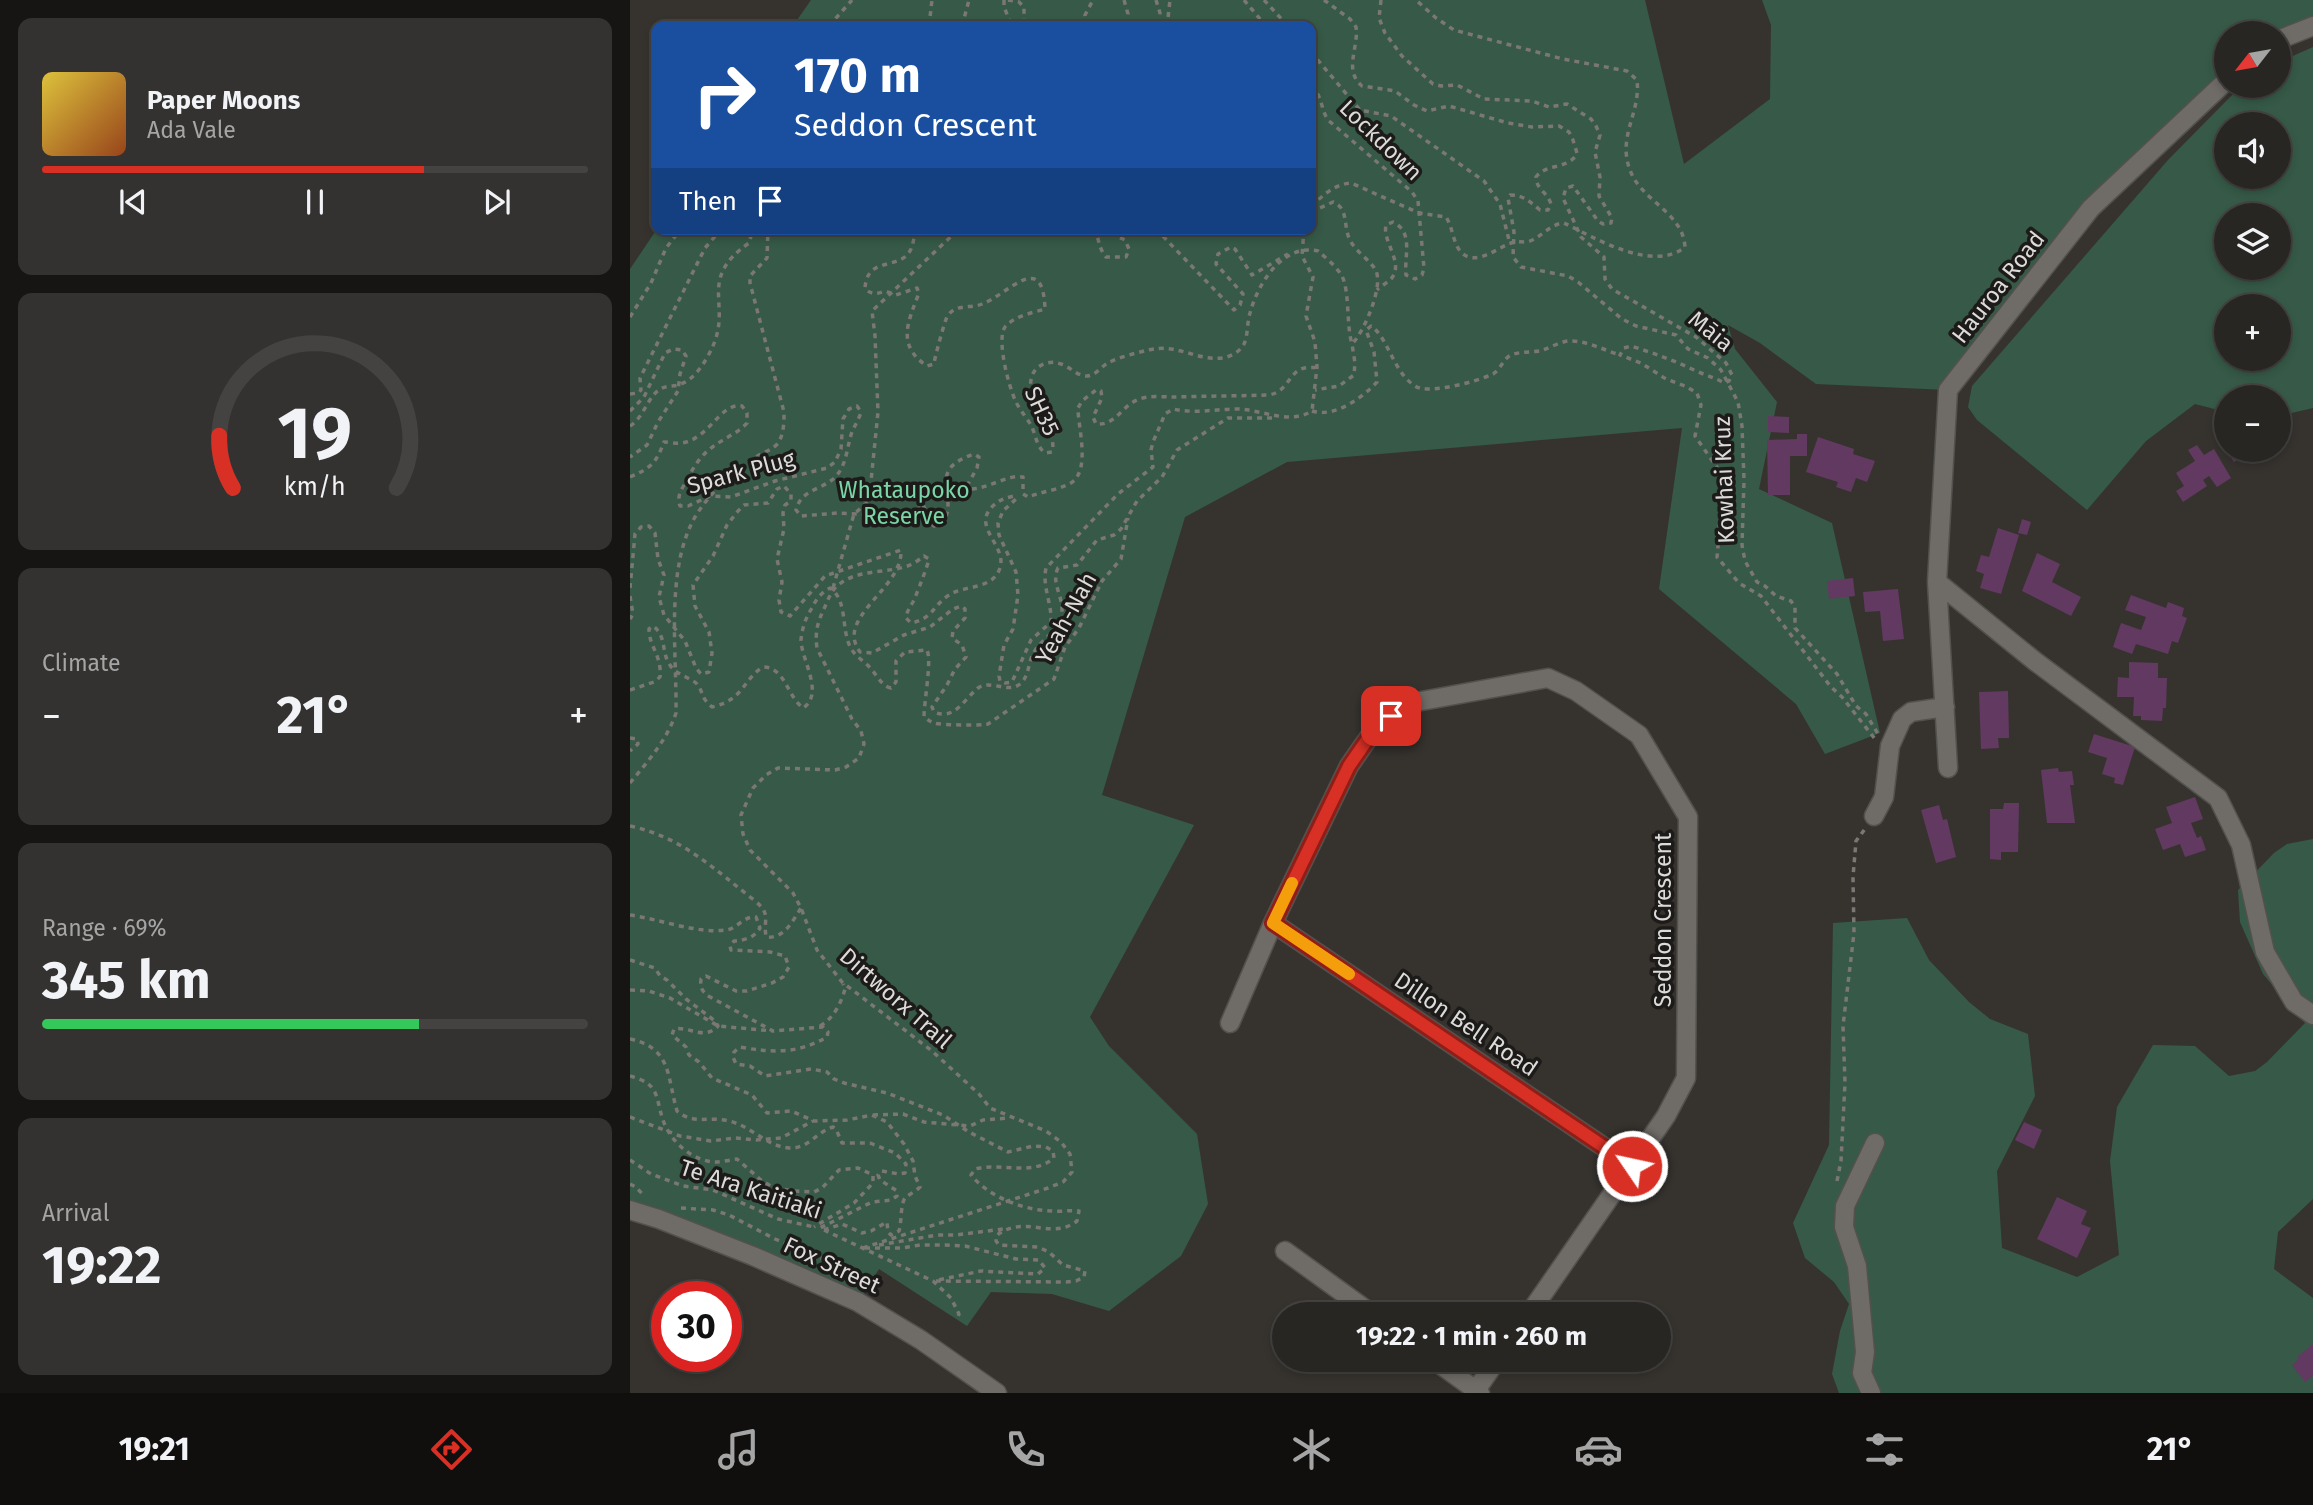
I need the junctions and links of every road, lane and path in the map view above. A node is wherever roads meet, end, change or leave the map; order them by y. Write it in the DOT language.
graph roads {
  1 [pos="852,0"];
  2 [pos="932,0"];
  3 [pos="969,0"];
  4 [pos="1006,0"];
  5 [pos="1093,0"];
  6 [pos="1125,0"];
  7 [pos="1156,0"];
  8 [pos="1170,0"];
  9 [pos="1244,0"];
  10 [pos="1264,0"];
  11 [pos="1324,0"];
  12 [pos="1381,0"];
  13 [pos="1416,0"];
  14 [pos="833,21"];
  15 [pos="930,21"];
  16 [pos="963,21"];
  17 [pos="1010,21"];
  18 [pos="1024,21"];
  19 [pos="1086,21"];
  20 [pos="1127,21"];
  21 [pos="1159,21"];
  22 [pos="1166,21"];
  23 [pos="1262,21"];
  24 [pos="1283,21"];
  25 [pos="2313,26"];
  26 [pos="2291,35"];
  27 [pos="1316,58"];
  28 [pos="1316,92"];
  29 [pos="2214,92"];
  30 [pos="1316,202"];
  31 [pos="1316,210"];
  32 [pos="1419,214"];
  33 [pos="1578,229"];
  34 [pos="676,235"];
  35 [pos="716,235"];
  36 [pos="751,235"];
  37 [pos="768,235"];
  38 [pos="915,235"];
  39 [pos="952,235"];
  40 [pos="1096,235"];
  41 [pos="1115,235"];
  42 [pos="1162,235"];
  43 [pos="1303,235"];
  44 [pos="1512,243"];
  45 [pos="1301,249"];
  46 [pos="1377,290"];
  47 [pos="889,294"];
  48 [pos="630,317"];
  49 [pos="1352,344"];
  50 [pos="1620,355"];
  51 [pos="1317,367"];
  52 [pos="1729,381"];
  53 [pos="679,385"];
  54 [pos="1315,390"];
  55 [pos="630,394"];
  56 [pos="630,411"];
  57 [pos="1312,411"];
  58 [pos="1280,417"];
  59 [pos="630,426"];
  60 [pos="630,457"];
  61 [pos="630,477"];
  62 [pos="710,496"];
  63 [pos="854,514"];
  64 [pos="1128,515"];
  65 [pos="897,568"];
  66 [pos="840,569"];
  67 [pos="1937,582"];
  68 [pos="630,588"];
  69 [pos="832,591"];
  70 [pos="630,596"];
  71 [pos="630,619"];
  72 [pos="676,632"];
  73 [pos="677,672"];
  74 [pos="630,690"];
  75 [pos="1945,707"];
  76 [pos="630,738"];
  77 [pos="630,751"];
  78 [pos="1889,753"];
  79 [pos="1948,768"];
  80 [pos="630,783"];
  81 [pos="1874,816"];
  82 [pos="630,826"];
  83 [pos="801,908"];
  84 [pos="630,915"];
  85 [pos="1273,923"];
  86 [pos="630,960"];
  87 [pos="842,982"];
  88 [pos="630,990"];
  89 [pos="2313,1015"];
  90 [pos="1230,1023"];
  91 [pos="718,1026"];
  92 [pos="814,1029"];
  93 [pos="773,1031"];
  94 [pos="630,1039"];
  95 [pos="630,1076"];
  96 [pos="872,1115"];
  97 [pos="630,1117"];
  98 [pos="1011,1118"];
  99 [pos="814,1121"];
  100 [pos="958,1125"];
  101 [pos="669,1132"];
  102 [pos="766,1140"];
  103 [pos="1875,1143"];
  104 [pos="630,1160"];
  105 [pos="1632,1166"];
  106 [pos="630,1184"];
  107 [pos="1836,1184"];
  108 [pos="649,1200"];
  109 [pos="1008,1200"];
  110 [pos="673,1206"];
  111 [pos="630,1210"];
  112 [pos="819,1228"];
  113 [pos="1006,1229"];
  114 [pos="863,1248"];
  115 [pos="1285,1251"];
  116 [pos="826,1261"];
  117 [pos="933,1281"];
  118 [pos="1355,1302"];
  119 [pos="1537,1302"];
  120 [pos="957,1319"];
  121 [pos="1450,1372"];
  122 [pos="1490,1372"];
  123 [pos="1478,1392"];
  124 [pos="997,1393"];
  125 [pos="1871,1393"];
  1 -- 14 [label="path"];
  2 -- 15 [label="path"];
  3 -- 16 [label="path"];
  4 -- 17 [label="path"];
  4 -- 18 [label="path"];
  5 -- 19 [label="path"];
  6 -- 20 [label="path"];
  7 -- 21 [label="path"];
  8 -- 22 [label="path"];
  9 -- 23 [label="path"];
  10 -- 24 [label="path"];
  11 -- 44 [label="path, Kowhai Kruz"];
  12 -- 33 [label="path, Māia"];
  13 -- 33 [label="path"];
  25 -- 26 [label="street"];
  27 -- 44 [label="path"];
  28 -- 32 [label="path, Lockdown"];
  29 -- 67 [label="street, Hauroa Road"];
  30 -- 32 [label="path"];
  31 -- 46 [label="path"];
  32 -- 44 [label="path"];
  32 -- 46 [label="path, Lockdown"];
  33 -- 44 [label="path"];
  33 -- 52 [label="path, Māia"];
  34 -- 48 [label="path"];
  35 -- 55 [label="path"];
  36 -- 53 [label="path"];
  37 -- 62 [label="path"];
  38 -- 47 [label="path, SH35"];
  39 -- 47 [label="path"];
  40 -- 41 [label="path"];
  42 -- 45 [label="path"];
  43 -- 45 [label="path"];
  44 -- 52 [label="path, Kowhai Kruz"];
  45 -- 47 [label="path, SH35"];
  45 -- 49 [label="path"];
  45 -- 51 [label="path"];
  46 -- 49 [label="path"];
  47 -- 63 [label="path"];
  49 -- 54 [label="path"];
  50 -- 52 [label="path, Māia"];
  50 -- 57 [label="path"];
  50 -- 78 [label="path"];
  51 -- 54 [label="path"];
  51 -- 63 [label="path, Spark Plug"];
  52 -- 78 [label="path, Kowhai Kruz"];
  53 -- 56 [label="path"];
  53 -- 59 [label="path"];
  53 -- 60 [label="path"];
  54 -- 57 [label="path"];
  57 -- 58 [label="path"];
  58 -- 64 [label="path"];
  58 -- 65 [label="path"];
  61 -- 62 [label="path, Spark Plug"];
  62 -- 63 [label="path, Spark Plug"];
  62 -- 72 [label="path"];
  63 -- 66 [label="path"];
  64 -- 65 [label="path"];
  64 -- 69 [label="path, Yeah-Nah"];
  65 -- 66 [label="path"];
  65 -- 69 [label="path"];
  66 -- 69 [label="path"];
  66 -- 72 [label="path"];
  67 -- 75 [label="street, Hauroa Road"];
  67 -- 89 [label="street"];
  68 -- 72 [label="path"];
  69 -- 73 [label="path"];
  69 -- 83 [label="path, Dirtworx Trail"];
  70 -- 71 [label="path"];
  72 -- 73 [label="path"];
  73 -- 74 [label="path"];
  73 -- 80 [label="path"];
  75 -- 78 [label="street"];
  75 -- 79 [label="street, Hauroa Road"];
  76 -- 77 [label="path"];
  78 -- 81 [label="street"];
  81 -- 107 [label="path"];
  82 -- 83 [label="path"];
  83 -- 87 [label="path, Dirtworx Trail"];
  84 -- 93 [label="path"];
  85 -- 90 [label="street, Seddon Crescent"];
  85 -- 105 [label="street, Dillon Bell Road"];
  85 -- 105 [label="street, Seddon Crescent"];
  86 -- 91 [label="path"];
  87 -- 92 [label="path"];
  87 -- 98 [label="path, Dirtworx Trail"];
  88 -- 91 [label="path"];
  91 -- 93 [label="path"];
  91 -- 99 [label="path"];
  92 -- 93 [label="path"];
  92 -- 100 [label="path"];
  94 -- 102 [label="path"];
  95 -- 101 [label="path"];
  96 -- 99 [label="path"];
  96 -- 100 [label="path"];
  96 -- 112 [label="path"];
  97 -- 101 [label="path"];
  98 -- 100 [label="path"];
  98 -- 109 [label="path"];
  99 -- 102 [label="path"];
  100 -- 109 [label="path"];
  101 -- 102 [label="path"];
  101 -- 112 [label="path"];
  102 -- 112 [label="path"];
  103 -- 125 [label="street"];
  104 -- 112 [label="path, Te Ara Kaitiaki"];
  105 -- 119 [label="street, Seddon Crescent"];
  106 -- 108 [label="path"];
  109 -- 113 [label="path"];
  109 -- 114 [label="path"];
  110 -- 116 [label="path"];
  111 -- 124 [label="street, Fox Street"];
  112 -- 114 [label="path, Te Ara Kaitiaki"];
  113 -- 114 [label="path"];
  113 -- 117 [label="path"];
  114 -- 117 [label="path, Te Ara Kaitiaki"];
  114 -- 117 [label="path"];
  115 -- 118 [label="street"];
  117 -- 120 [label="path"];
  121 -- 123 [label="street"];
  122 -- 123 [label="street"];
}
